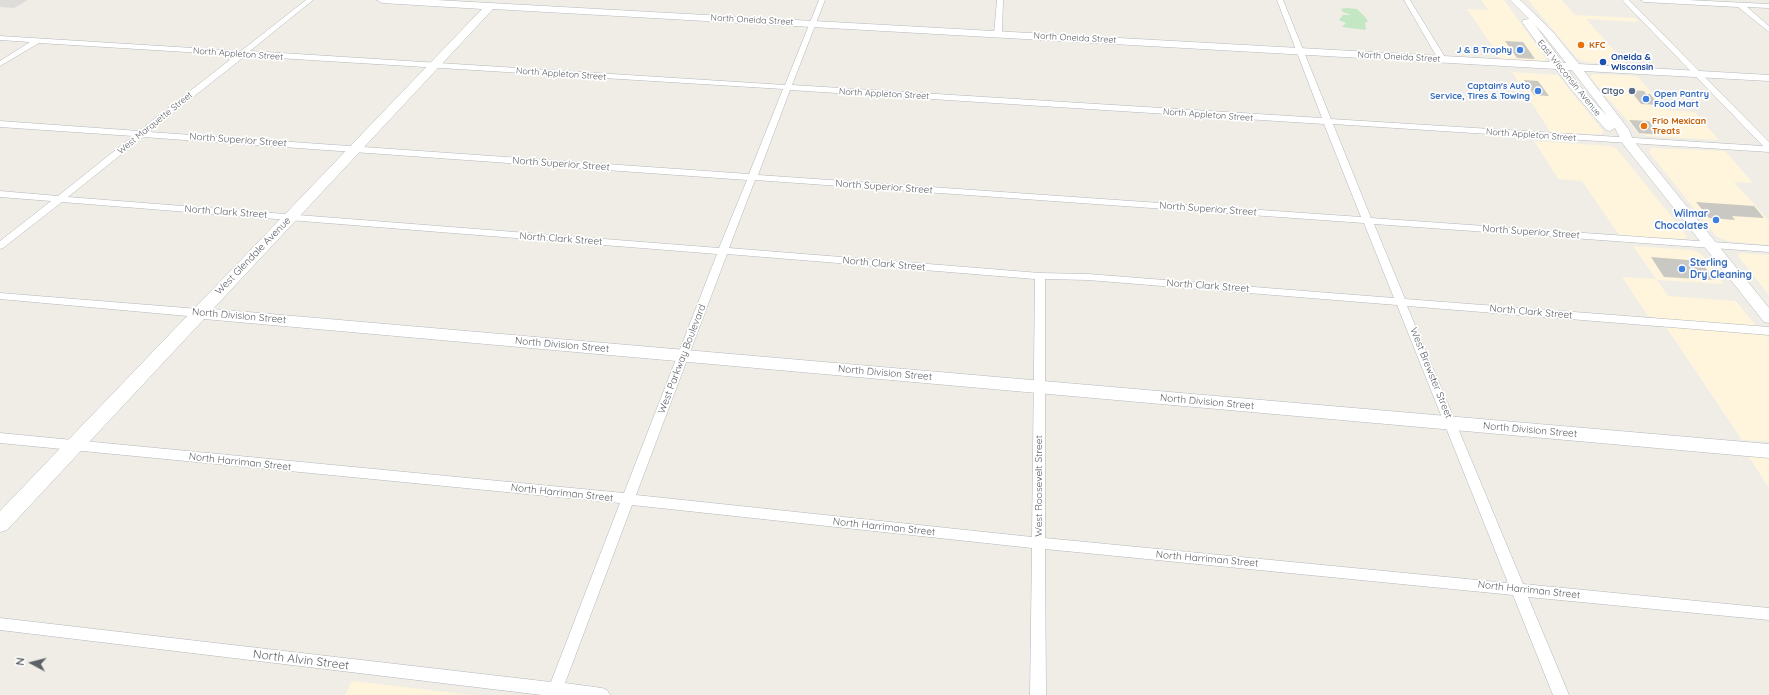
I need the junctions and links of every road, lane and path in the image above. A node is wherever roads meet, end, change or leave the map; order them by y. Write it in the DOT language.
graph roads {
  1 [pos="310,0"];
  2 [pos="382,0"];
  3 [pos="552,0"];
  4 [pos="822,0"];
  5 [pos="1000,0"];
  6 [pos="1280,0"];
  7 [pos="1407,0"];
  8 [pos="1515,0"];
  9 [pos="1625,0"];
  10 [pos="1644,0"];
  11 [pos="442,2"];
  12 [pos="1738,2"];
  13 [pos="490,6"];
  14 [pos="1769,6"];
  15 [pos="545,9"];
  16 [pos="1523,9"];
  17 [pos="813,24"];
  18 [pos="1769,30"];
  19 [pos="998,34"];
  20 [pos="0,38"];
  21 [pos="37,41"];
  22 [pos="1300,51"];
  23 [pos="242,54"];
  24 [pos="1442,59"];
  25 [pos="0,64"];
  26 [pos="434,66"];
  27 [pos="1559,66"];
  28 [pos="1575,67"];
  29 [pos="1696,73"];
  30 [pos="1769,78"];
  31 [pos="788,88"];
  32 [pos="1329,122"];
  33 [pos="0,124"];
  34 [pos="142,134"];
  35 [pos="1627,141"];
  36 [pos="1769,148"];
  37 [pos="355,149"];
  38 [pos="752,177"];
  39 [pos="0,194"];
  40 [pos="59,199"];
  41 [pos="291,217"];
  42 [pos="1368,221"];
  43 [pos="1711,245"];
  44 [pos="0,246"];
  45 [pos="1769,249"];
  46 [pos="723,251"];
  47 [pos="1040,276"];
  48 [pos="0,296"];
  49 [pos="1402,301"];
  50 [pos="199,313"];
  51 [pos="1769,318"];
  52 [pos="1769,331"];
  53 [pos="683,355"];
  54 [pos="1040,386"];
  55 [pos="1451,424"];
  56 [pos="0,438"];
  57 [pos="73,446"];
  58 [pos="1769,451"];
  59 [pos="628,500"];
  60 [pos="0,524"];
  61 [pos="1039,543"];
  62 [pos="1518,589"];
  63 [pos="1769,614"];
  64 [pos="0,624"];
  65 [pos="554,692"];
  66 [pos="602,695"];
  67 [pos="1038,695"];
  68 [pos="1561,695"];
  1 -- 23 [label="street, West Marquette Street"];
  2 -- 11 [label="main road, North Oneida Street"];
  3 -- 15 [label="main road"];
  4 -- 17 [label="street, West Parkway Boulevard"];
  5 -- 19 [label="street"];
  6 -- 22 [label="street, West Brewster Street"];
  7 -- 24 [label="street"];
  8 -- 16 [label="main road, East Wisconsin Avenue"];
  9 -- 29 [label="street"];
  10 -- 12 [label="street"];
  11 -- 13 [label="main road, North Oneida Street"];
  12 -- 14 [label="street"];
  12 -- 18 [label="street"];
  13 -- 15 [label="main road, North Oneida Street"];
  13 -- 26 [label="main road, West Glendale Avenue"];
  15 -- 17 [label="main road, North Oneida Street"];
  16 -- 27 [label="main road, East Wisconsin Avenue"];
  16 -- 28 [label="main road, East Wisconsin Avenue"];
  17 -- 19 [label="main road, North Oneida Street"];
  17 -- 31 [label="street, West Parkway Boulevard"];
  19 -- 22 [label="main road, North Oneida Street"];
  20 -- 21 [label="street, North Appleton Street"];
  21 -- 23 [label="street, North Appleton Street"];
  21 -- 25 [label="street"];
  22 -- 24 [label="main road, North Oneida Street"];
  22 -- 32 [label="street, West Brewster Street"];
  23 -- 26 [label="street, North Appleton Street"];
  23 -- 34 [label="street, West Marquette Street"];
  24 -- 27 [label="main road, North Oneida Street"];
  26 -- 31 [label="street, North Appleton Street"];
  26 -- 37 [label="main road, West Glendale Avenue"];
  27 -- 28 [label="main road, North Oneida Street"];
  27 -- 35 [label="main road, East Wisconsin Avenue"];
  28 -- 29 [label="main road, North Oneida Street"];
  28 -- 35 [label="main road, East Wisconsin Avenue"];
  29 -- 30 [label="main road, North Oneida Street"];
  29 -- 36 [label="street"];
  31 -- 32 [label="street, North Appleton Street"];
  31 -- 38 [label="street, West Parkway Boulevard"];
  32 -- 35 [label="street, North Appleton Street"];
  32 -- 42 [label="street, West Brewster Street"];
  33 -- 34 [label="street, North Superior Street"];
  34 -- 37 [label="street, North Superior Street"];
  34 -- 40 [label="street, West Marquette Street"];
  35 -- 36 [label="street, North Appleton Street"];
  35 -- 43 [label="main road"];
  37 -- 38 [label="street, North Superior Street"];
  37 -- 41 [label="main road, West Glendale Avenue"];
  38 -- 42 [label="street, North Superior Street"];
  38 -- 46 [label="street, West Parkway Boulevard"];
  39 -- 40 [label="street, North Clark Street"];
  40 -- 41 [label="street, North Clark Street"];
  40 -- 44 [label="street, West Marquette Street"];
  41 -- 46 [label="street, North Clark Street"];
  41 -- 50 [label="main road, West Glendale Avenue"];
  42 -- 43 [label="street, North Superior Street"];
  42 -- 49 [label="street, West Brewster Street"];
  43 -- 45 [label="street, North Superior Street"];
  43 -- 51 [label="main road"];
  46 -- 47 [label="street, North Clark Street"];
  46 -- 53 [label="street, West Parkway Boulevard"];
  47 -- 49 [label="street, North Clark Street"];
  47 -- 54 [label="street, West Roosevelt Street"];
  48 -- 50 [label="street, North Division Street"];
  49 -- 52 [label="street, North Clark Street"];
  49 -- 55 [label="street, West Brewster Street"];
  50 -- 53 [label="main road, North Division Street"];
  50 -- 57 [label="main road, West Glendale Avenue"];
  53 -- 54 [label="main road, North Division Street"];
  53 -- 59 [label="street, West Parkway Boulevard"];
  54 -- 55 [label="main road, North Division Street"];
  54 -- 61 [label="street, West Roosevelt Street"];
  55 -- 58 [label="main road, North Division Street"];
  55 -- 62 [label="street, West Brewster Street"];
  56 -- 57 [label="street, North Harriman Street"];
  57 -- 59 [label="street, North Harriman Street"];
  57 -- 60 [label="main road, West Glendale Avenue"];
  59 -- 61 [label="street, North Harriman Street"];
  59 -- 65 [label="street, West Parkway Boulevard"];
  61 -- 62 [label="street, North Harriman Street"];
  61 -- 67 [label="street, West Roosevelt Street"];
  62 -- 63 [label="street, North Harriman Street"];
  62 -- 68 [label="street, West Brewster Street"];
  64 -- 65 [label="street, North Alvin Street"];
  65 -- 66 [label="street, North Alvin Street"];
}
